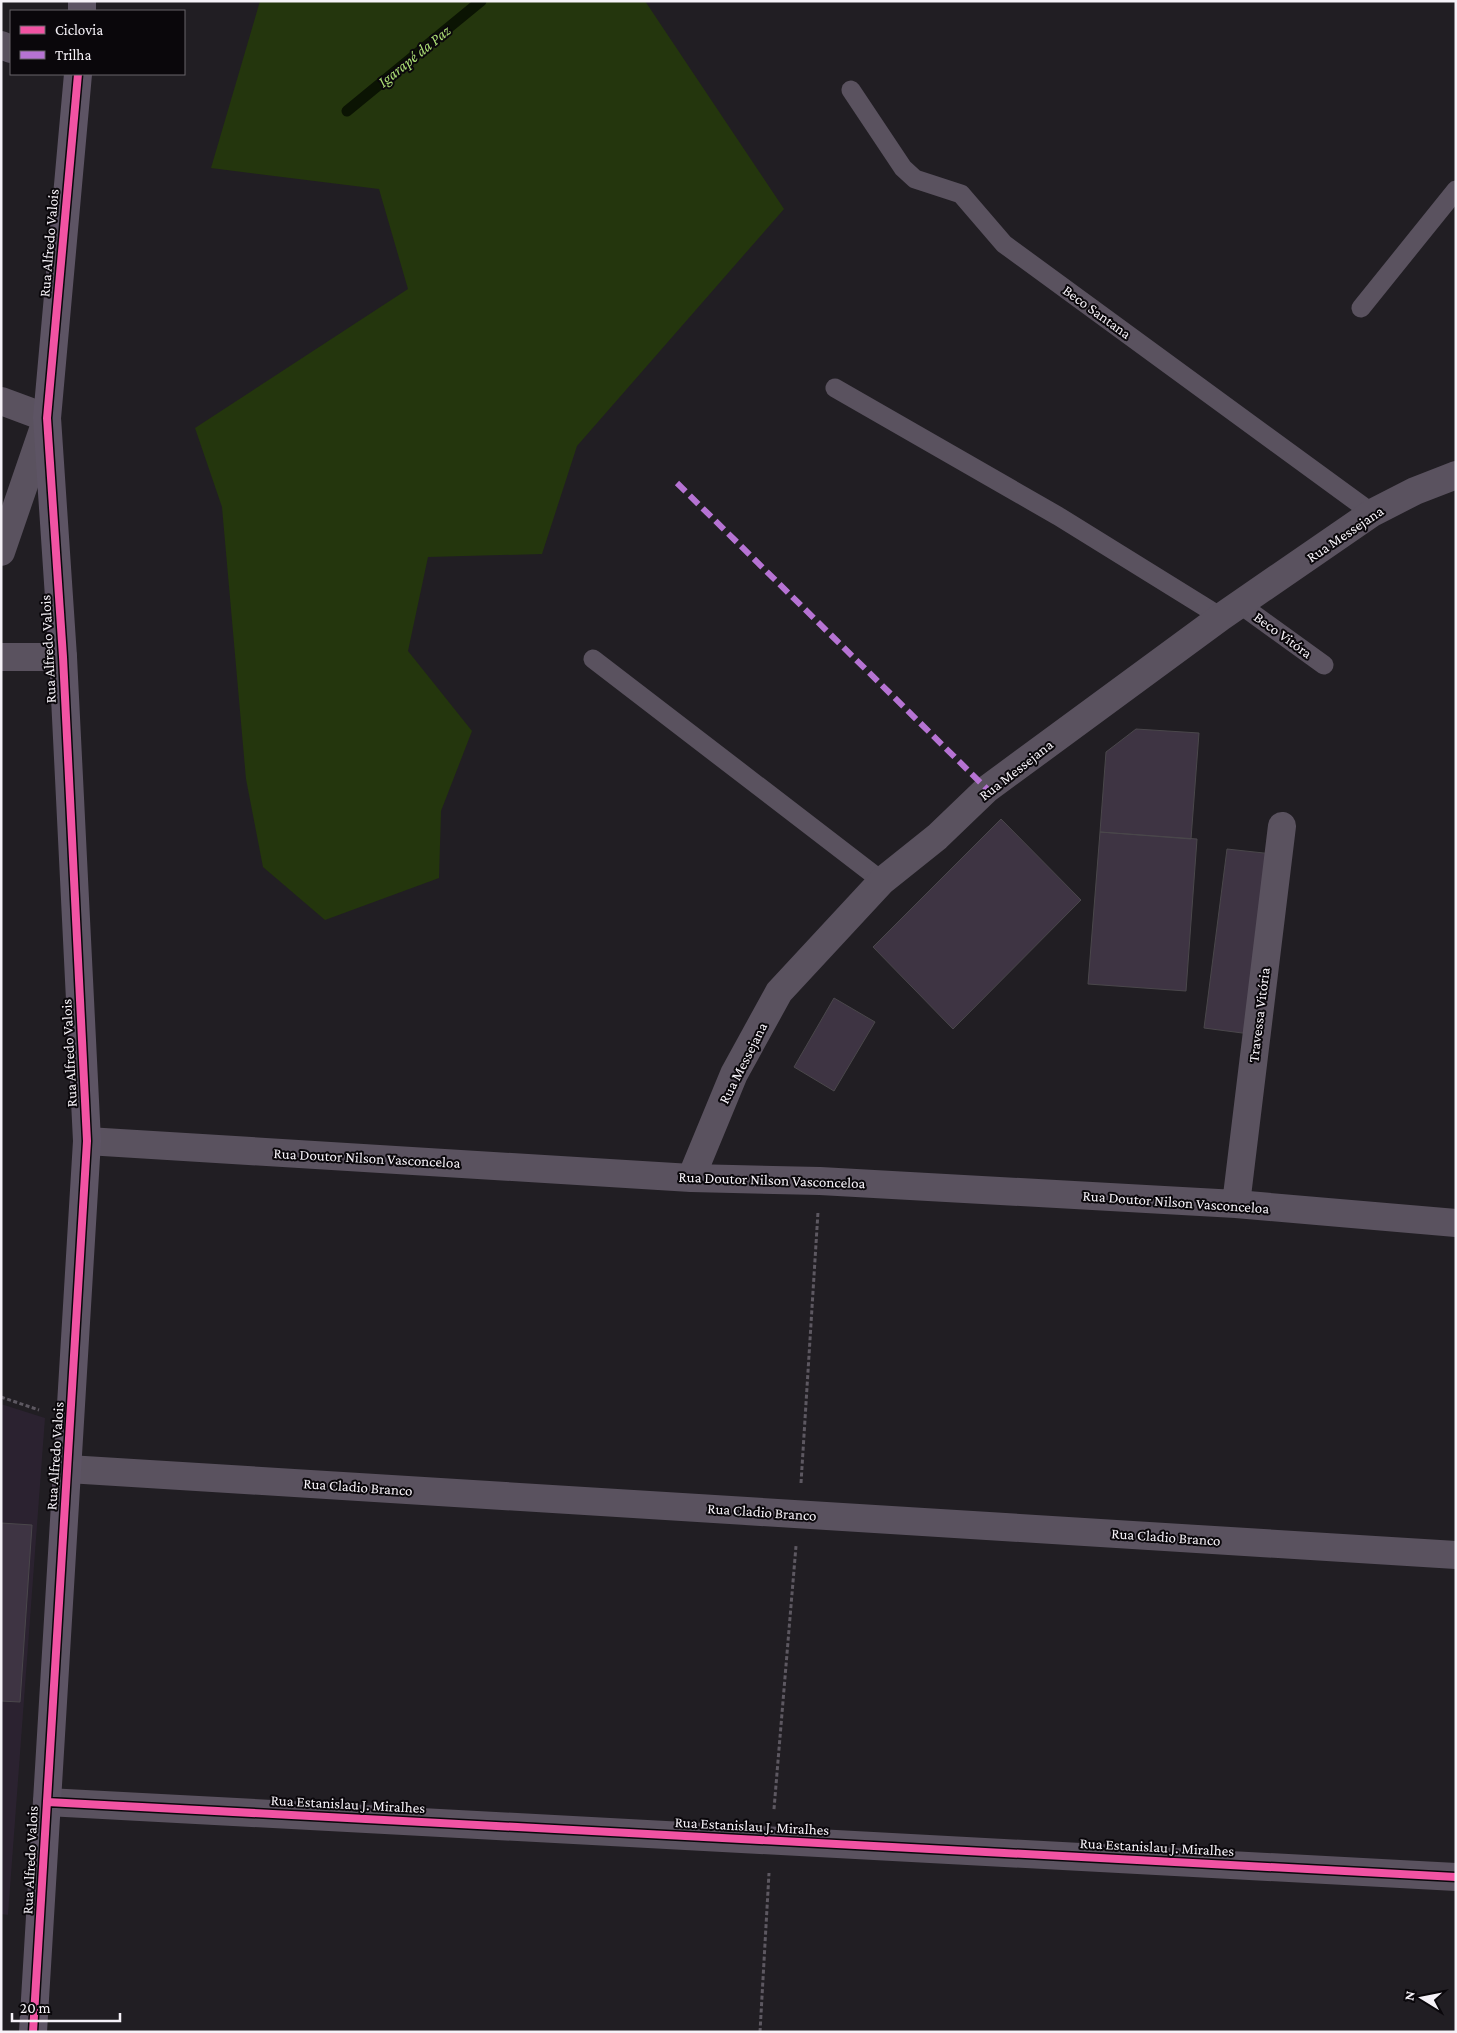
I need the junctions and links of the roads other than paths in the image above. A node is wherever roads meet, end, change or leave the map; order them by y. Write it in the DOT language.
graph roads {
  1 [pos="78,75"];
  2 [pos="851,90"];
  3 [pos="1456,190"];
  4 [pos="1361,308"];
  5 [pos="835,388"];
  6 [pos="1,400"];
  7 [pos="48,418"];
  8 [pos="1456,475"];
  9 [pos="1372,514"];
  10 [pos="1,552"];
  11 [pos="1231,611"];
  12 [pos="1,657"];
  13 [pos="63,658"];
  14 [pos="592,659"];
  15 [pos="1324,665"];
  16 [pos="1282,826"];
  17 [pos="882,881"];
  18 [pos="87,1141"];
  19 [pos="691,1178"];
  20 [pos="1236,1204"];
  21 [pos="1456,1223"];
  22 [pos="68,1469"];
  23 [pos="1456,1555"];
  24 [pos="47,1802"];
  25 [pos="1456,1877"];
  26 [pos="34,2032"];
  1 -- 7 [label="street, Rua Alfredo Valois"];
  2 -- 9 [label="lane, Beco Santana"];
  3 -- 4 [label="lane"];
  5 -- 11 [label="lane, Beco Vitóra"];
  6 -- 7 [label="street"];
  7 -- 10 [label="street"];
  7 -- 13 [label="street, Rua Alfredo Valois"];
  8 -- 9 [label="street, Rua Messejana"];
  9 -- 11 [label="street, Rua Messejana"];
  11 -- 15 [label="lane, Beco Vitóra"];
  11 -- 17 [label="street, Rua Messejana"];
  12 -- 13 [label="street"];
  13 -- 18 [label="street, Rua Alfredo Valois"];
  14 -- 17 [label="lane"];
  16 -- 20 [label="street, Travessa Vitória"];
  17 -- 19 [label="street, Rua Messejana"];
  18 -- 19 [label="street, Rua Doutor Nilson Vasconceloa"];
  18 -- 22 [label="street, Rua Alfredo Valois"];
  19 -- 20 [label="street, Rua Doutor Nilson Vasconceloa"];
  20 -- 21 [label="street, Rua Doutor Nilson Vasconceloa"];
  22 -- 23 [label="street, Rua Cladio Branco"];
  22 -- 24 [label="street, Rua Alfredo Valois"];
  24 -- 25 [label="street, Rua Estanislau J. Miralhes"];
  24 -- 26 [label="street, Rua Alfredo Valois"];
}
